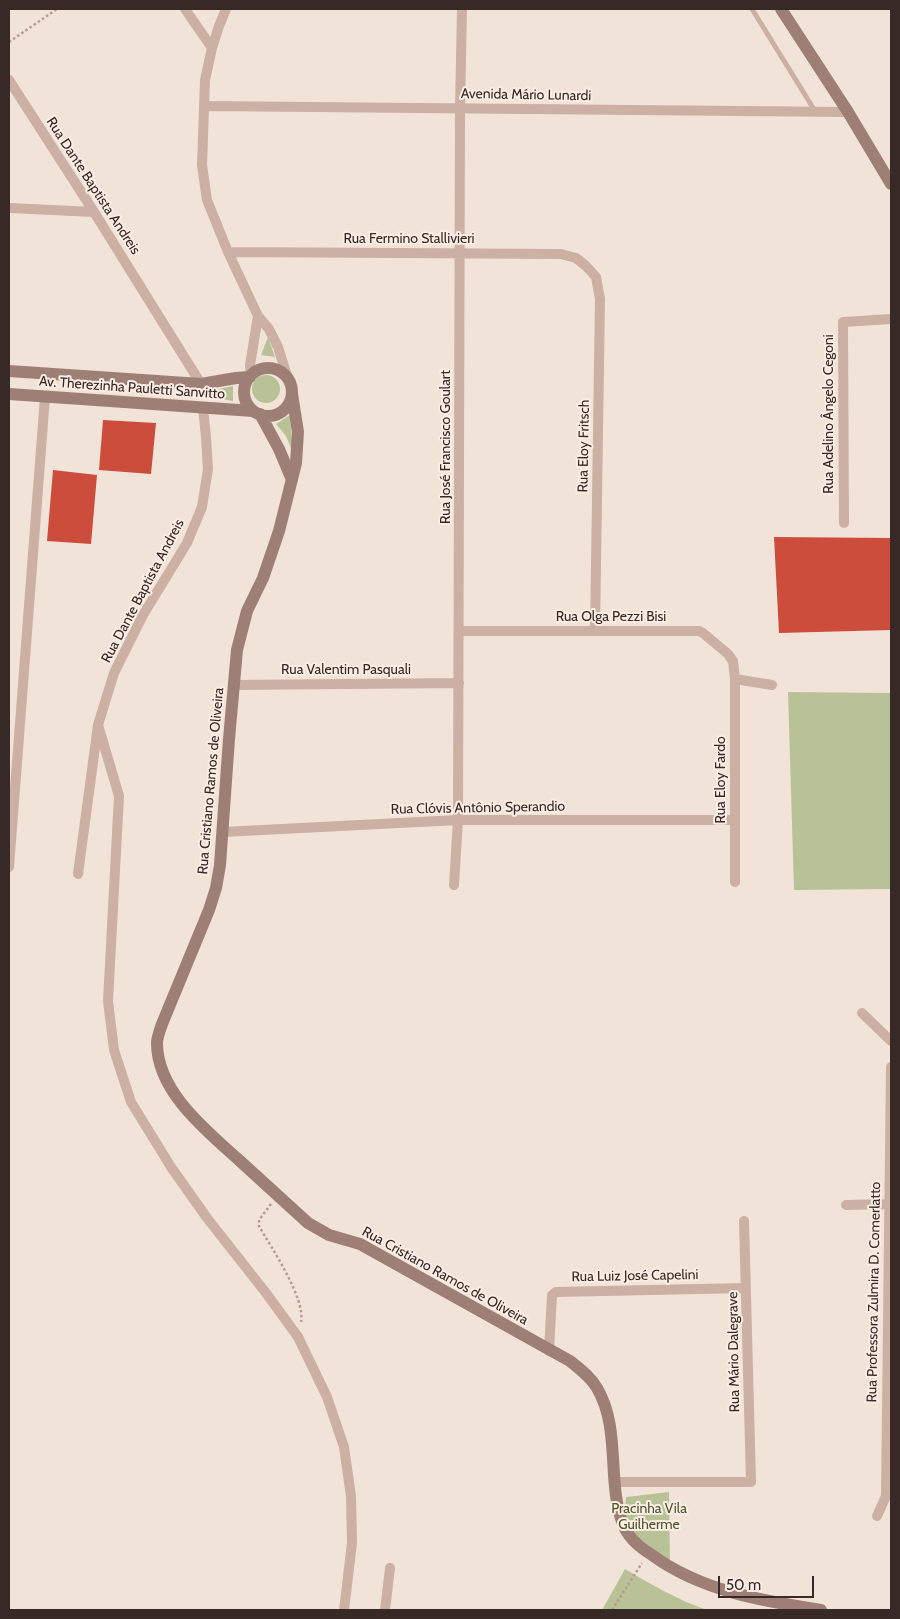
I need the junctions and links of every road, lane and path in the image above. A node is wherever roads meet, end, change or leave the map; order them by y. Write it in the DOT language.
graph roads {
  1 [pos="57,9"];
  2 [pos="185,9"];
  3 [pos="226,9"];
  4 [pos="462,9"];
  5 [pos="752,9"];
  6 [pos="781,9"];
  7 [pos="9,42"];
  8 [pos="212,48"];
  9 [pos="9,80"];
  10 [pos="204,106"];
  11 [pos="460,108"];
  12 [pos="815,112"];
  13 [pos="848,112"];
  14 [pos="887,167"];
  15 [pos="891,184"];
  16 [pos="9,208"];
  17 [pos="94,212"];
  18 [pos="228,252"];
  19 [pos="460,253"];
  20 [pos="586,266"];
  21 [pos="258,316"];
  22 [pos="891,319"];
  23 [pos="9,371"];
  24 [pos="83,376"];
  25 [pos="250,376"];
  26 [pos="288,380"];
  27 [pos="201,384"];
  28 [pos="9,394"];
  29 [pos="292,394"];
  30 [pos="45,397"];
  31 [pos="82,399"];
  32 [pos="203,408"];
  33 [pos="256,412"];
  34 [pos="292,480"];
  35 [pos="844,523"];
  36 [pos="595,631"];
  37 [pos="459,632"];
  38 [pos="734,679"];
  39 [pos="459,683"];
  40 [pos="233,685"];
  41 [pos="772,685"];
  42 [pos="98,725"];
  43 [pos="458,820"];
  44 [pos="734,820"];
  45 [pos="223,832"];
  46 [pos="9,866"];
  47 [pos="78,874"];
  48 [pos="736,882"];
  49 [pos="454,885"];
  50 [pos="862,1013"];
  51 [pos="891,1041"];
  52 [pos="891,1067"];
  53 [pos="278,1196"];
  54 [pos="890,1204"];
  55 [pos="846,1205"];
  56 [pos="744,1221"];
  57 [pos="746,1288"];
  58 [pos="298,1337"];
  59 [pos="549,1351"];
  60 [pos="889,1357"];
  61 [pos="614,1482"];
  62 [pos="888,1496"];
  63 [pos="877,1516"];
  64 [pos="648,1553"];
  65 [pos="390,1568"];
  66 [pos="344,1610"];
  67 [pos="385,1610"];
  68 [pos="612,1610"];
  69 [pos="821,1610"];
  1 -- 7 [label="path"];
  2 -- 8 [label="street"];
  3 -- 8 [label="street"];
  4 -- 11 [label="street, Rua José Francisco Goulart"];
  5 -- 12 [label="lane"];
  6 -- 13 [label="main road"];
  8 -- 10 [label="street"];
  9 -- 17 [label="street, Rua Dante Baptista Andreis"];
  10 -- 11 [label="street, Avenida Mário Lunardi"];
  10 -- 18 [label="street"];
  11 -- 12 [label="street, Avenida Mário Lunardi"];
  11 -- 19 [label="street, Rua José Francisco Goulart"];
  12 -- 13 [label="street, Avenida Mário Lunardi"];
  13 -- 14 [label="main road"];
  14 -- 15 [label="main road"];
  16 -- 17 [label="street"];
  17 -- 27 [label="street, Rua Dante Baptista Andreis"];
  18 -- 19 [label="street, Rua Fermino Stallivieri"];
  18 -- 21 [label="street"];
  19 -- 20 [label="street, Rua Fermino Stallivieri"];
  19 -- 37 [label="street, Rua José Francisco Goulart"];
  20 -- 36 [label="street, Rua Eloy Fritsch"];
  21 -- 25 [label="street"];
  21 -- 26 [label="street"];
  22 -- 35 [label="street, Rua Adelino Ângelo Cegoni"];
  23 -- 24 [label="main road, Av. Therezinha Pauletti Sanvitto"];
  24 -- 27 [label="main road, Av. Therezinha Pauletti Sanvitto"];
  24 -- 31 [label="main road"];
  25 -- 26 [label="main road"];
  25 -- 27 [label="main road, Av. Therezinha Pauletti Sanvitto"];
  25 -- 33 [label="main road"];
  26 -- 29 [label="main road"];
  28 -- 30 [label="main road, Av. Therezinha Pauletti Sanvitto"];
  29 -- 33 [label="main road"];
  29 -- 34 [label="main road, Rua Cristiano Ramos de Oliveira"];
  30 -- 31 [label="main road, Av. Therezinha Pauletti Sanvitto"];
  30 -- 46 [label="street"];
  31 -- 32 [label="main road, Av. Therezinha Pauletti Sanvitto"];
  32 -- 33 [label="main road, Av. Therezinha Pauletti Sanvitto"];
  32 -- 42 [label="street, Rua Dante Baptista Andreis"];
  33 -- 34 [label="main road"];
  34 -- 40 [label="main road, Rua Cristiano Ramos de Oliveira"];
  36 -- 37 [label="street, Rua Olga Pezzi Bisi"];
  36 -- 38 [label="street, Rua Olga Pezzi Bisi"];
  37 -- 39 [label="street, Rua José Francisco Goulart"];
  38 -- 41 [label="street"];
  38 -- 44 [label="street, Rua Eloy Fardo"];
  39 -- 40 [label="street, Rua Valentim Pasquali"];
  39 -- 43 [label="street, Rua José Francisco Goulart"];
  40 -- 45 [label="main road, Rua Cristiano Ramos de Oliveira"];
  42 -- 47 [label="street, Rua Dante Baptista Andreis"];
  42 -- 58 [label="street"];
  43 -- 44 [label="street, Rua Clóvis Antônio Sperandio"];
  43 -- 45 [label="street, Rua Clóvis Antônio Sperandio"];
  43 -- 49 [label="street, Rua José Francisco Goulart"];
  44 -- 48 [label="street, Rua Eloy Fardo"];
  45 -- 53 [label="main road, Rua Cristiano Ramos de Oliveira"];
  50 -- 51 [label="street"];
  52 -- 54 [label="street, Rua Professora Zulmira D. Comerlatto"];
  53 -- 58 [label="path"];
  53 -- 59 [label="main road, Rua Cristiano Ramos de Oliveira"];
  54 -- 55 [label="street"];
  54 -- 60 [label="street, Rua Professora Zulmira D. Comerlatto"];
  56 -- 57 [label="street, Rua Mário Dalegrave"];
  57 -- 59 [label="street, Rua Luiz José Capelini"];
  57 -- 61 [label="street, Rua Mário Dalegrave"];
  58 -- 66 [label="street"];
  59 -- 61 [label="main road, Rua Cristiano Ramos de Oliveira"];
  60 -- 62 [label="street, Rua Professora Zulmira D. Comerlatto"];
  61 -- 64 [label="main road, Rua Cristiano Ramos de Oliveira"];
  62 -- 63 [label="street, Rua Professora Zulmira D. Comerlatto"];
  64 -- 68 [label="path"];
  64 -- 69 [label="main road, Rua Cristiano Ramos de Oliveira"];
  65 -- 67 [label="street"];
}
